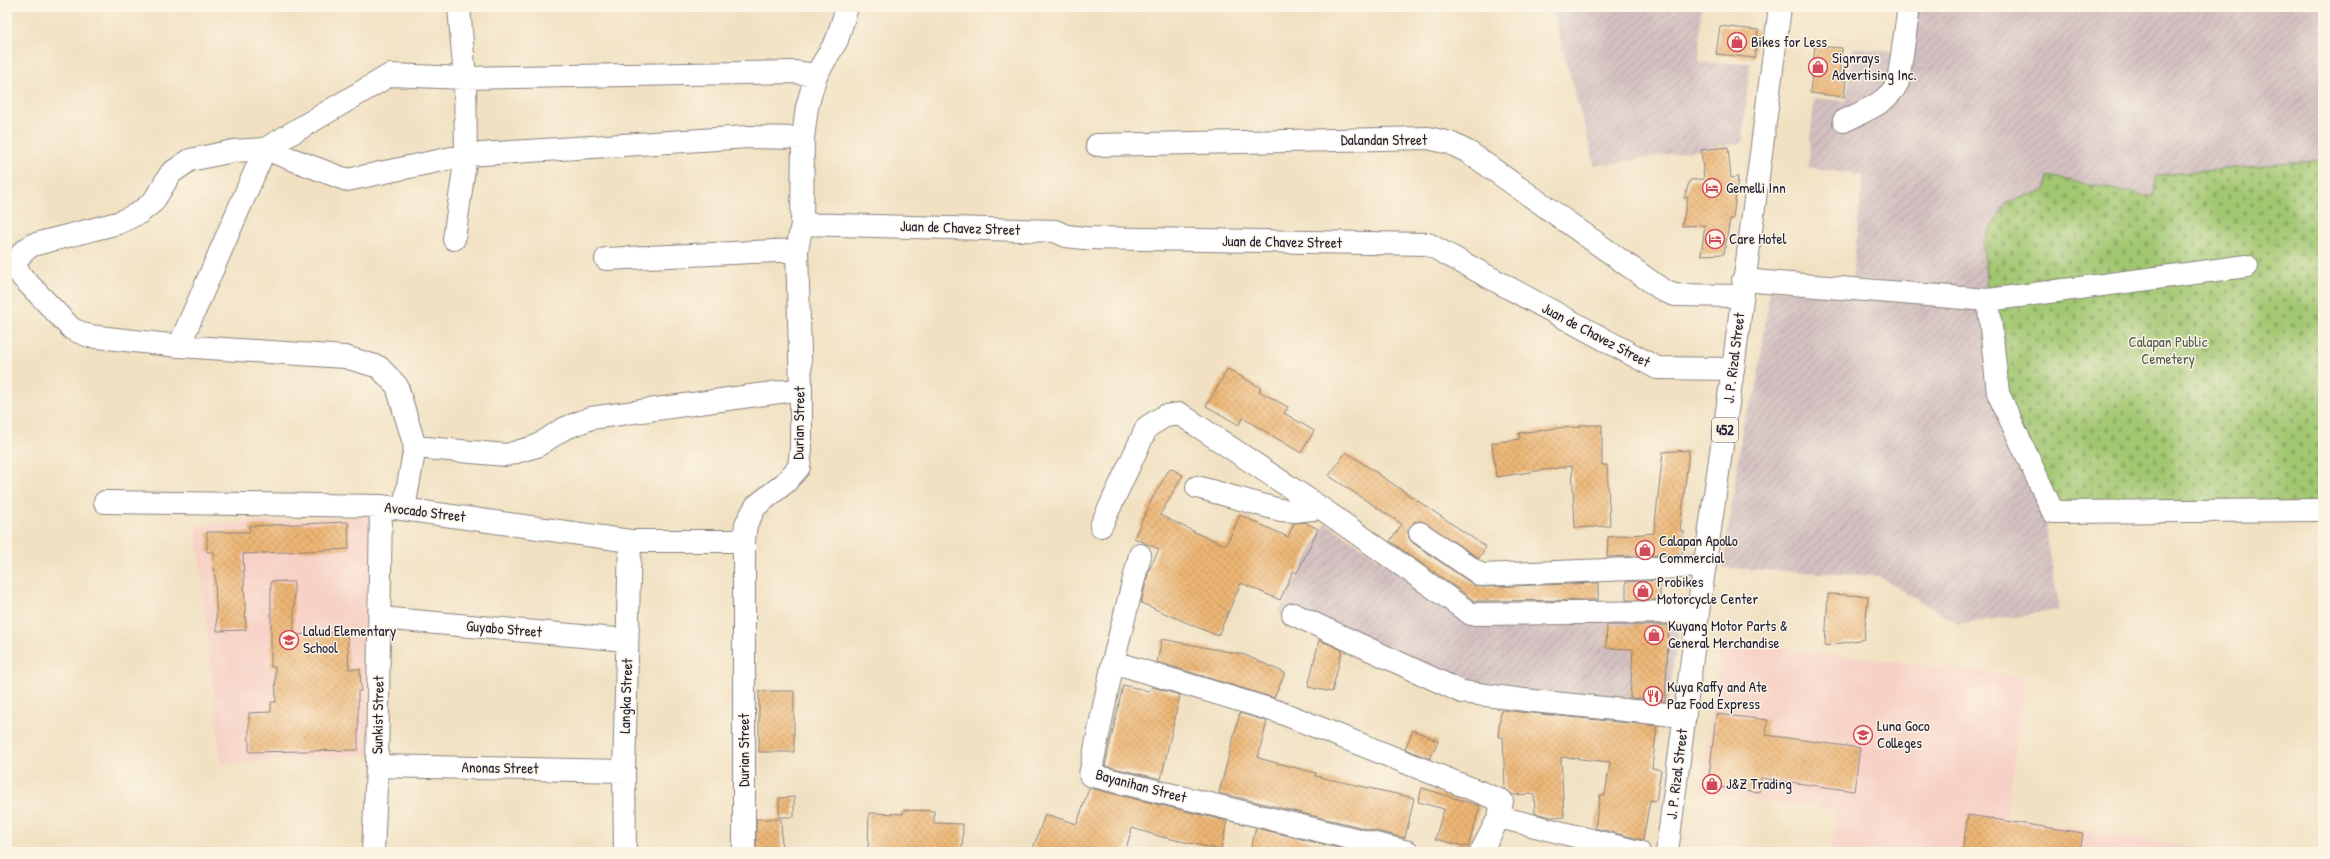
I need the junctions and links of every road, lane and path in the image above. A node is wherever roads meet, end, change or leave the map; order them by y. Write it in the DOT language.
graph roads {
  1 [pos="459,7"];
  2 [pos="847,7"];
  3 [pos="1780,7"];
  4 [pos="1908,7"];
  5 [pos="816,75"];
  6 [pos="465,78"];
  7 [pos="1844,121"];
  8 [pos="803,138"];
  9 [pos="1098,145"];
  10 [pos="265,149"];
  11 [pos="466,155"];
  12 [pos="802,224"];
  13 [pos="454,239"];
  14 [pos="797,250"];
  15 [pos="606,259"];
  16 [pos="2247,266"];
  17 [pos="1743,288"];
  18 [pos="1988,300"];
  19 [pos="180,346"];
  20 [pos="1733,369"];
  21 [pos="801,389"];
  22 [pos="415,447"];
  23 [pos="1197,487"];
  24 [pos="105,502"];
  25 [pos="381,506"];
  26 [pos="404,508"];
  27 [pos="1320,508"];
  28 [pos="2323,510"];
  29 [pos="1101,526"];
  30 [pos="1420,533"];
  31 [pos="630,541"];
  32 [pos="744,541"];
  33 [pos="1140,555"];
  34 [pos="1705,566"];
  35 [pos="1698,612"];
  36 [pos="1293,614"];
  37 [pos="380,618"];
  38 [pos="627,640"];
  39 [pos="1113,662"];
  40 [pos="1685,716"];
  41 [pos="377,766"];
  42 [pos="624,771"];
  43 [pos="1499,817"];
  44 [pos="373,852"];
  45 [pos="625,852"];
  46 [pos="744,852"];
  47 [pos="1408,852"];
  48 [pos="1481,852"];
  49 [pos="1639,852"];
  50 [pos="1667,852"];
  1 -- 6 [label="main road"];
  2 -- 5 [label="main road, Durian Street"];
  3 -- 17 [label="main road, J. P. Rizal Street / 452"];
  4 -- 7 [label="main road"];
  5 -- 6 [label="main road"];
  5 -- 8 [label="main road, Durian Street"];
  6 -- 10 [label="main road"];
  6 -- 11 [label="main road"];
  8 -- 11 [label="main road"];
  8 -- 12 [label="main road, Durian Street"];
  9 -- 17 [label="main road, Dalandan Street"];
  10 -- 11 [label="main road"];
  10 -- 19 [label="main road"];
  10 -- 19 [label="main road"];
  11 -- 13 [label="main road"];
  12 -- 14 [label="main road, Durian Street"];
  12 -- 20 [label="main road, Juan de Chavez Street"];
  14 -- 15 [label="main road"];
  14 -- 21 [label="main road, Durian Street"];
  16 -- 18 [label="main road, Dalandan Street"];
  17 -- 18 [label="main road, Dalandan Street"];
  17 -- 20 [label="main road, J. P. Rizal Street / 452"];
  18 -- 28 [label="main road"];
  19 -- 22 [label="main road"];
  20 -- 34 [label="main road, J. P. Rizal Street / 452"];
  21 -- 22 [label="main road"];
  21 -- 32 [label="main road, Durian Street"];
  22 -- 26 [label="main road"];
  23 -- 27 [label="main road"];
  24 -- 25 [label="main road, Avocado Street"];
  25 -- 26 [label="main road, Avocado Street"];
  25 -- 37 [label="main road, Sunkist Street"];
  26 -- 31 [label="main road, Avocado Street"];
  27 -- 29 [label="main road"];
  27 -- 35 [label="main road"];
  30 -- 34 [label="main road"];
  31 -- 32 [label="main road, Avocado Street"];
  31 -- 38 [label="main road, Langka Street"];
  32 -- 46 [label="main road, Durian Street"];
  33 -- 39 [label="main road, Bayanihan Street"];
  34 -- 35 [label="main road, J. P. Rizal Street / 452"];
  35 -- 40 [label="main road, J. P. Rizal Street / 452"];
  36 -- 40 [label="main road"];
  37 -- 38 [label="main road, Guyabo Street"];
  37 -- 41 [label="main road, Sunkist Street"];
  38 -- 42 [label="main road, Langka Street"];
  39 -- 43 [label="main road"];
  39 -- 47 [label="main road, Bayanihan Street"];
  40 -- 50 [label="main road, J. P. Rizal Street / 452"];
  41 -- 42 [label="main road, Anonas Street"];
  41 -- 44 [label="main road, Sunkist Street"];
  42 -- 45 [label="main road, Langka Street"];
  43 -- 48 [label="main road"];
  43 -- 49 [label="main road"];
}
